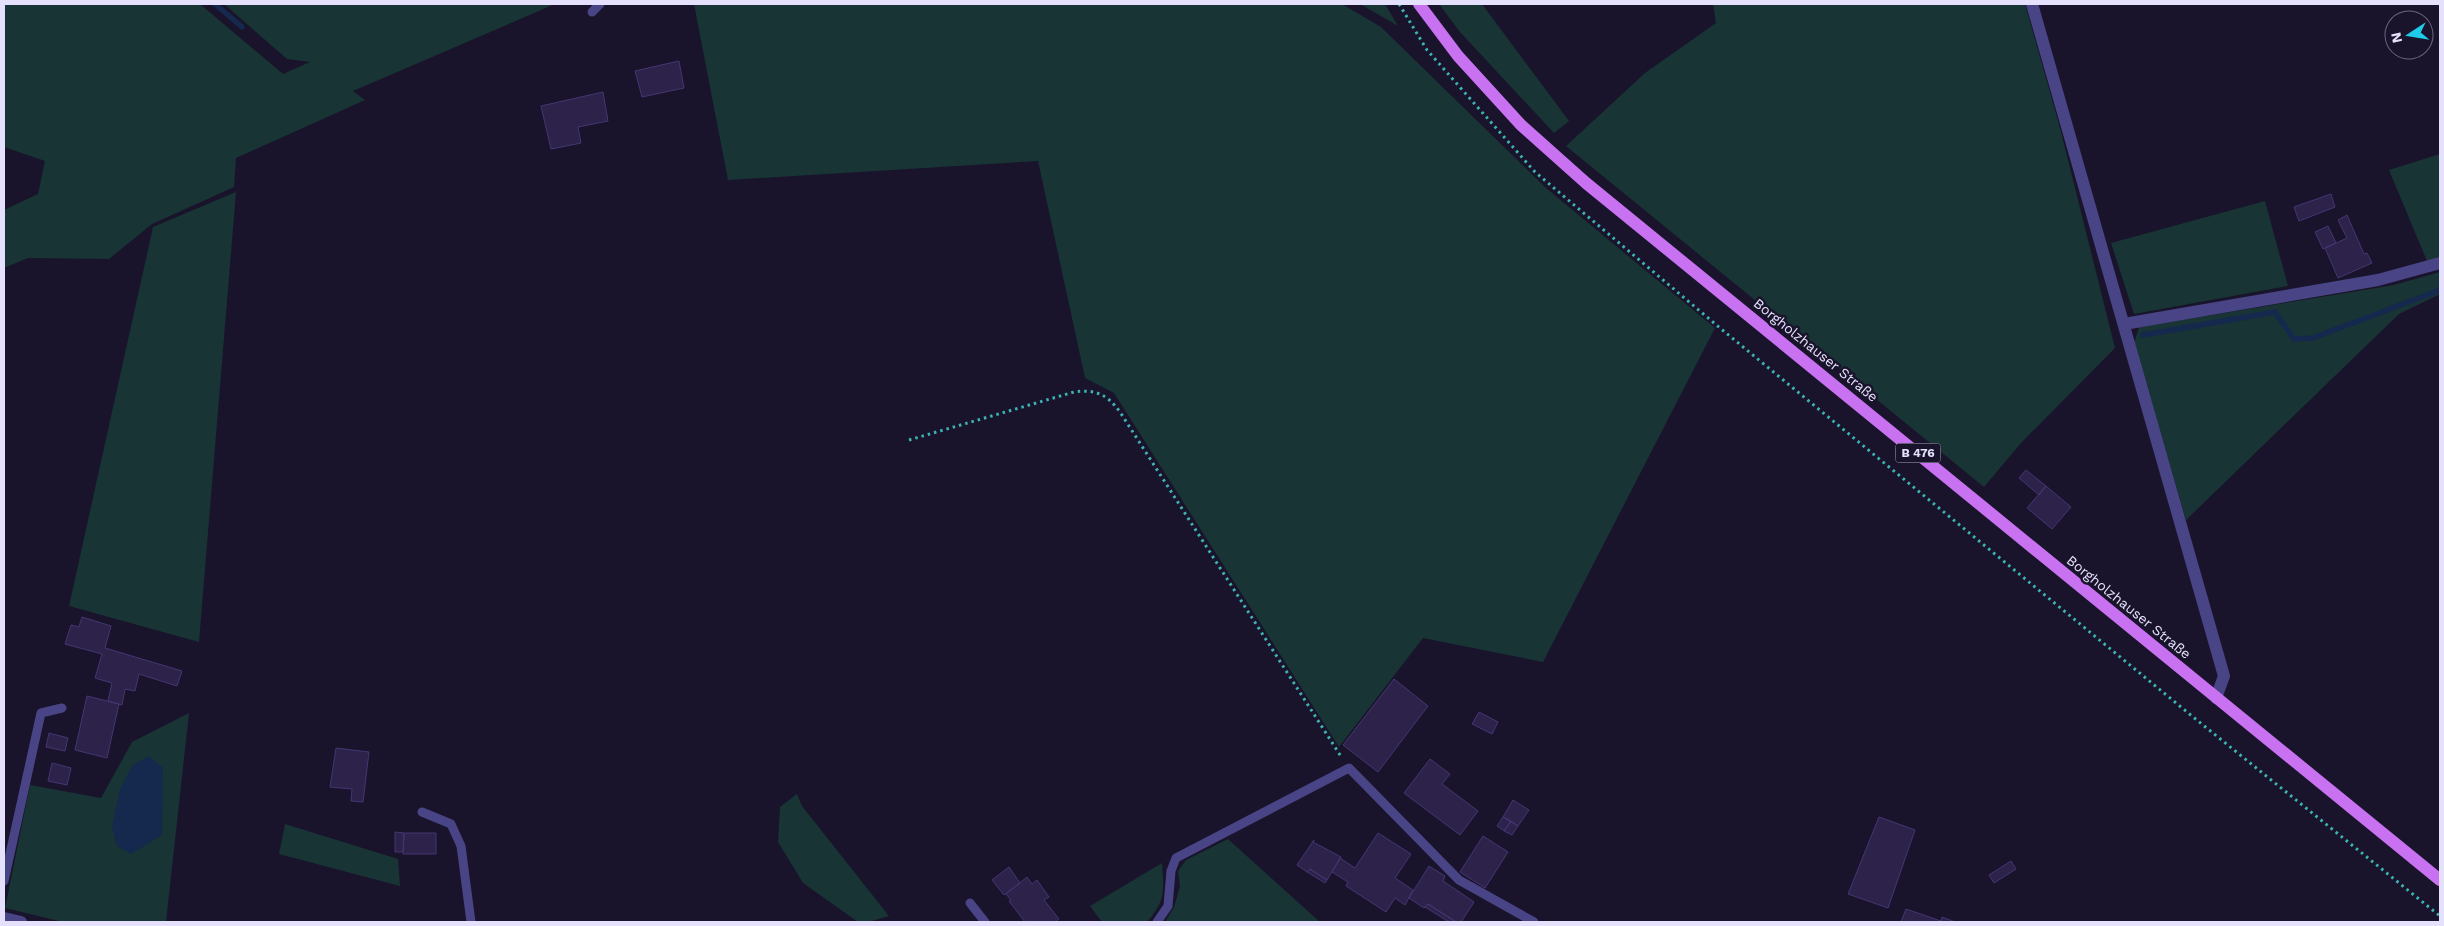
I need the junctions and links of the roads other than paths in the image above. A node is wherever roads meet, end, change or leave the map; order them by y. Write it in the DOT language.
graph roads {
  1 [pos="600,4"];
  2 [pos="1419,4"];
  3 [pos="2032,4"];
  4 [pos="592,12"];
  5 [pos="2440,263"];
  6 [pos="2124,324"];
  7 [pos="2216,698"];
  8 [pos="62,708"];
  9 [pos="422,812"];
  10 [pos="2440,880"];
  11 [pos="4,881"];
  12 [pos="970,903"];
  13 [pos="4,918"];
  14 [pos="21,922"];
  15 [pos="471,922"];
  16 [pos="985,922"];
  17 [pos="1157,922"];
  18 [pos="1534,922"];
  1 -- 4 [label="lane"];
  2 -- 7 [label="main road, Borgholzhauser Straße / B 476"];
  3 -- 6 [label="street"];
  5 -- 6 [label="street"];
  6 -- 7 [label="street"];
  7 -- 10 [label="main road, Borgholzhauser Straße / B 476"];
  8 -- 11 [label="lane"];
  9 -- 15 [label="lane"];
  12 -- 16 [label="lane"];
  13 -- 14 [label="street"];
  17 -- 18 [label="lane"];
}
